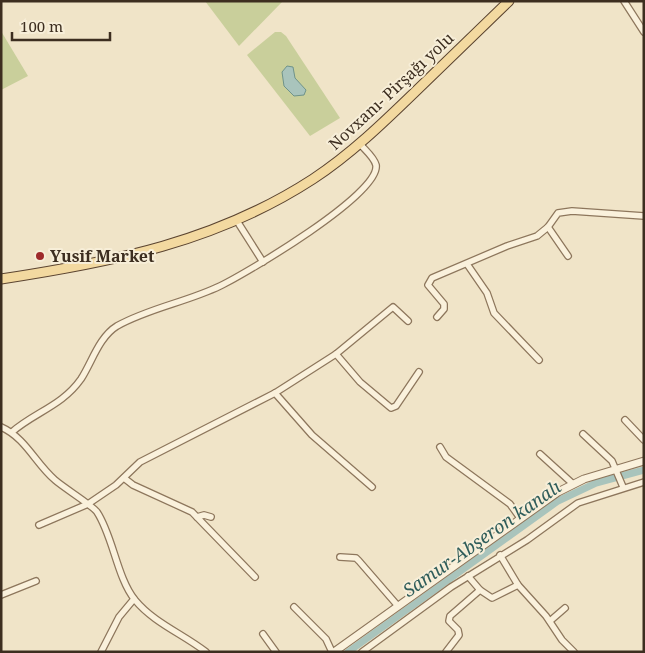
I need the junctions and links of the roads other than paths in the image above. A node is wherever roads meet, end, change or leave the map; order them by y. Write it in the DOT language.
graph roads {
  1 [pos="509,1"];
  2 [pos="624,1"];
  3 [pos="644,32"];
  4 [pos="360,144"];
  5 [pos="644,216"];
  6 [pos="237,221"];
  7 [pos="548,228"];
  8 [pos="568,256"];
  9 [pos="263,262"];
  10 [pos="467,264"];
  11 [pos="1,279"];
  12 [pos="437,317"];
  13 [pos="408,321"];
  14 [pos="336,354"];
  15 [pos="538,360"];
  16 [pos="419,372"];
  17 [pos="275,393"];
  18 [pos="625,420"];
  19 [pos="1,427"];
  20 [pos="12,432"];
  21 [pos="583,434"];
  22 [pos="644,440"];
  23 [pos="440,447"];
  24 [pos="540,454"];
  25 [pos="644,461"];
  26 [pos="617,469"];
  27 [pos="124,478"];
  28 [pos="644,482"];
  29 [pos="573,484"];
  30 [pos="372,486"];
  31 [pos="623,487"];
  32 [pos="88,504"];
  33 [pos="197,517"];
  34 [pos="211,517"];
  35 [pos="520,518"];
  36 [pos="39,526"];
  37 [pos="500,556"];
  38 [pos="340,558"];
  39 [pos="468,576"];
  40 [pos="255,577"];
  41 [pos="36,580"];
  42 [pos="518,585"];
  43 [pos="480,590"];
  44 [pos="1,595"];
  45 [pos="134,599"];
  46 [pos="398,606"];
  47 [pos="294,607"];
  48 [pos="565,608"];
  49 [pos="550,621"];
  50 [pos="262,634"];
  51 [pos="102,652"];
  52 [pos="206,652"];
  53 [pos="276,652"];
  54 [pos="333,652"];
  55 [pos="362,652"];
  56 [pos="446,652"];
  57 [pos="574,652"];
  1 -- 4 [label="main road, Novxanı- Pirşağı yolu"];
  2 -- 3 [label="street"];
  4 -- 6 [label="main road, Novxanı- Pirşağı yolu"];
  4 -- 9 [label="street"];
  5 -- 7 [label="street"];
  6 -- 9 [label="street"];
  6 -- 11 [label="main road, Novxanı- Pirşağı yolu"];
  7 -- 8 [label="street"];
  7 -- 10 [label="street"];
  9 -- 20 [label="street"];
  10 -- 12 [label="street"];
  10 -- 15 [label="street"];
  13 -- 14 [label="street"];
  14 -- 16 [label="street"];
  14 -- 17 [label="street"];
  17 -- 27 [label="street"];
  17 -- 30 [label="street"];
  18 -- 22 [label="street"];
  19 -- 20 [label="street"];
  20 -- 32 [label="street"];
  21 -- 26 [label="street"];
  23 -- 35 [label="street"];
  24 -- 29 [label="street"];
  25 -- 26 [label="street"];
  26 -- 29 [label="street"];
  26 -- 31 [label="street"];
  27 -- 32 [label="street"];
  27 -- 33 [label="street"];
  28 -- 31 [label="street"];
  29 -- 35 [label="street"];
  31 -- 37 [label="street"];
  32 -- 36 [label="street"];
  32 -- 45 [label="street"];
  33 -- 34 [label="street"];
  33 -- 40 [label="street"];
  35 -- 46 [label="street"];
  37 -- 39 [label="street"];
  37 -- 42 [label="street"];
  38 -- 46 [label="street"];
  39 -- 43 [label="street"];
  39 -- 55 [label="street"];
  41 -- 44 [label="street"];
  42 -- 43 [label="street"];
  42 -- 49 [label="street"];
  43 -- 56 [label="street"];
  45 -- 51 [label="street"];
  45 -- 52 [label="street"];
  46 -- 54 [label="street"];
  47 -- 54 [label="street"];
  48 -- 49 [label="street"];
  49 -- 57 [label="street"];
  50 -- 53 [label="street"];
}
